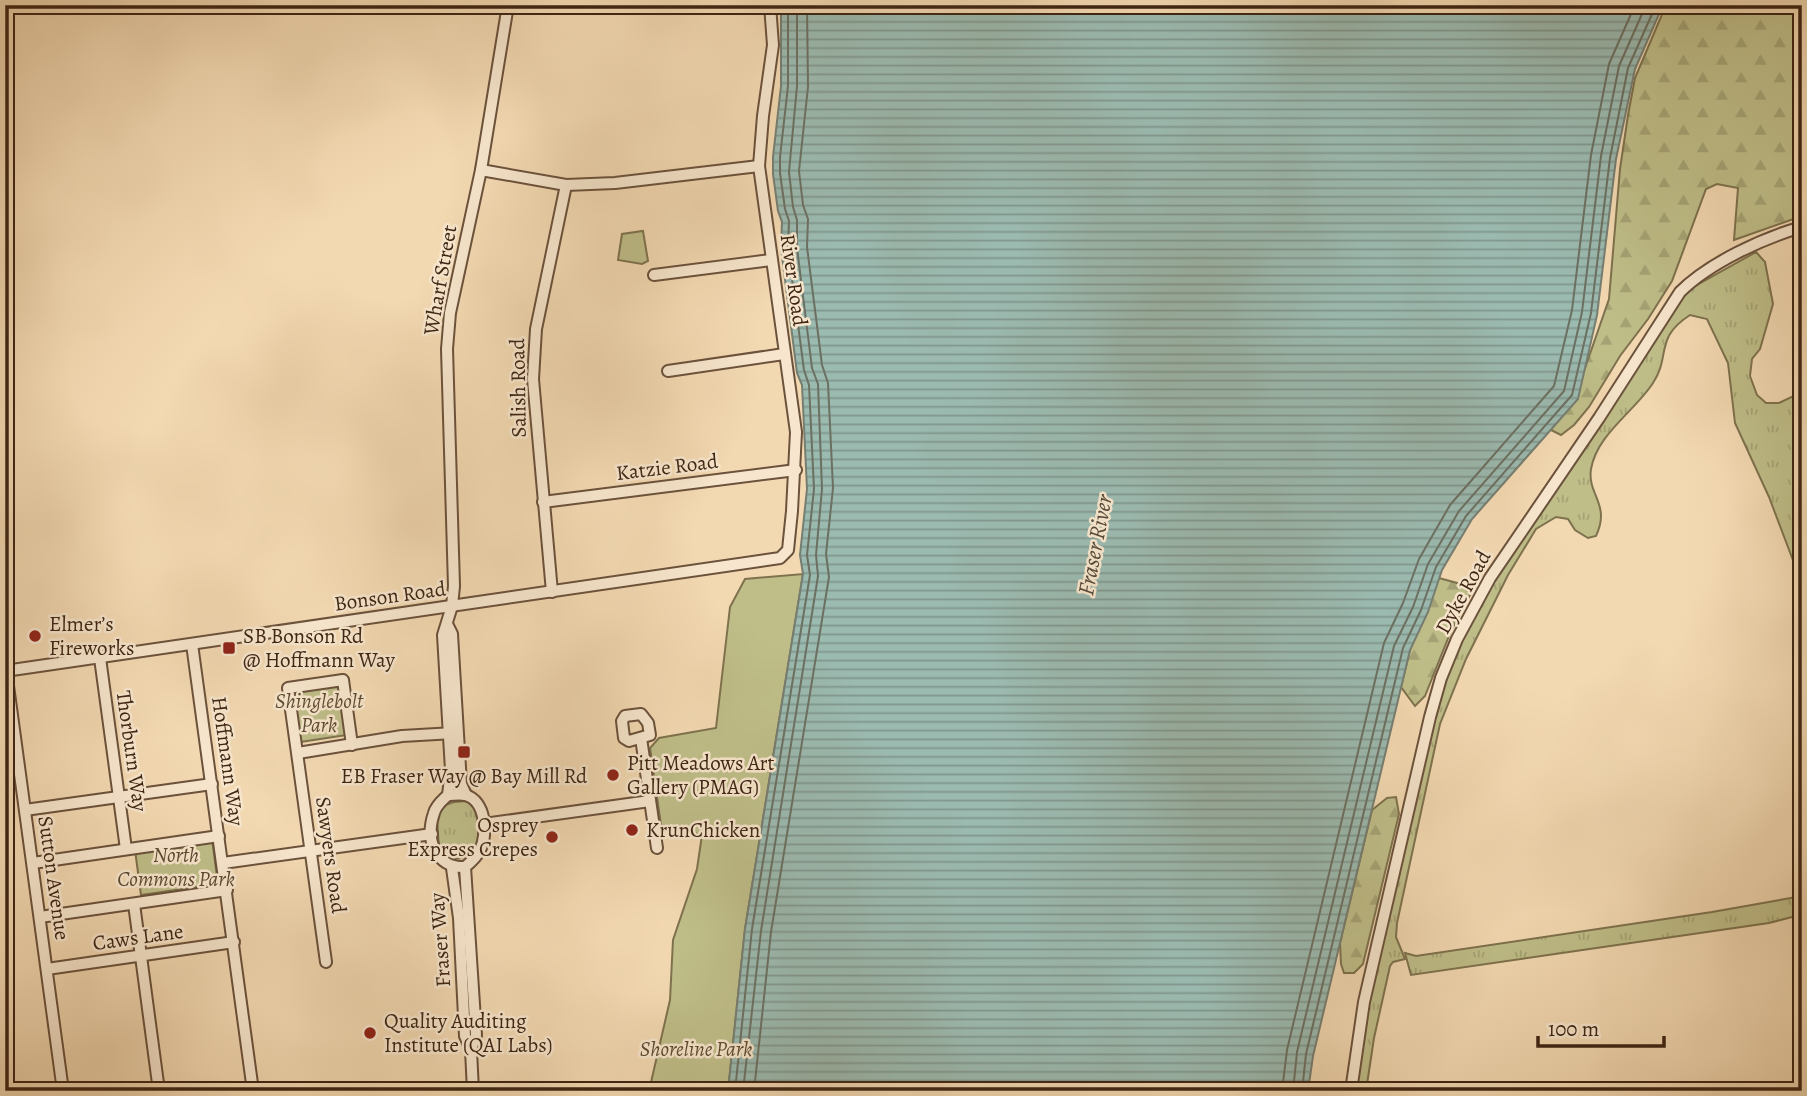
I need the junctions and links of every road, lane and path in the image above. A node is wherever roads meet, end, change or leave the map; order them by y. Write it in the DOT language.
graph roads {
  1 [pos="508,5"];
  2 [pos="770,5"];
  3 [pos="759,166"];
  4 [pos="481,170"];
  5 [pos="566,185"];
  6 [pos="1802,227"];
  7 [pos="771,260"];
  8 [pos="654,275"];
  9 [pos="784,354"];
  10 [pos="668,371"];
  11 [pos="796,470"];
  12 [pos="543,502"];
  13 [pos="780,558"];
  14 [pos="552,592"];
  15 [pos="452,606"];
  16 [pos="192,644"];
  17 [pos="100,658"];
  18 [pos="6,671"];
  19 [pos="453,733"];
  20 [pos="641,738"];
  21 [pos="352,745"];
  22 [pos="298,753"];
  23 [pos="212,784"];
  24 [pos="448,795"];
  25 [pos="466,795"];
  26 [pos="118,796"];
  27 [pos="650,801"];
  28 [pos="25,810"];
  29 [pos="484,824"];
  30 [pos="432,834"];
  31 [pos="219,836"];
  32 [pos="657,848"];
  33 [pos="126,849"];
  34 [pos="311,850"];
  35 [pos="33,863"];
  36 [pos="223,863"];
  37 [pos="465,867"];
  38 [pos="452,868"];
  39 [pos="227,890"];
  40 [pos="134,904"];
  41 [pos="40,917"];
  42 [pos="234,942"];
  43 [pos="141,956"];
  44 [pos="326,962"];
  45 [pos="47,969"];
  46 [pos="471,1049"];
  47 [pos="63,1091"];
  48 [pos="159,1091"];
  49 [pos="253,1091"];
  50 [pos="473,1091"];
  51 [pos="1351,1091"];
  1 -- 4 [label="street, Wharf Street"];
  2 -- 3 [label="street, River Road"];
  3 -- 5 [label="street"];
  3 -- 7 [label="street, River Road"];
  4 -- 5 [label="street"];
  4 -- 15 [label="street, Wharf Street"];
  5 -- 12 [label="street, Salish Road"];
  6 -- 51 [label="street, Dyke Road"];
  7 -- 8 [label="street"];
  7 -- 9 [label="street, River Road"];
  9 -- 10 [label="street"];
  9 -- 11 [label="street, River Road"];
  11 -- 12 [label="street, Katzie Road"];
  11 -- 13 [label="street, River Road"];
  12 -- 14 [label="street, Salish Road"];
  13 -- 14 [label="street, Bonson Road"];
  14 -- 15 [label="street, Bonson Road"];
  15 -- 16 [label="street, Bonson Road"];
  15 -- 19 [label="street"];
  16 -- 17 [label="street, Bonson Road"];
  16 -- 23 [label="street, Hoffmann Way"];
  17 -- 18 [label="street, Bonson Road"];
  17 -- 26 [label="street, Thorburn Way"];
  18 -- 28 [label="street, Sutton Avenue"];
  19 -- 21 [label="street"];
  19 -- 24 [label="street"];
  19 -- 25 [label="street"];
  20 -- 27 [label="street"];
  21 -- 22 [label="street"];
  21 -- 22 [label="street, Sawyers Road"];
  22 -- 34 [label="street, Sawyers Road"];
  23 -- 26 [label="street"];
  23 -- 31 [label="street, Hoffmann Way"];
  24 -- 25 [label="street"];
  24 -- 30 [label="street"];
  25 -- 29 [label="street"];
  26 -- 28 [label="street"];
  26 -- 33 [label="street, Thorburn Way"];
  27 -- 29 [label="street"];
  27 -- 32 [label="street"];
  28 -- 35 [label="street, Sutton Avenue"];
  29 -- 37 [label="street"];
  30 -- 34 [label="street"];
  30 -- 38 [label="street"];
  31 -- 33 [label="street"];
  31 -- 36 [label="street, Hoffmann Way"];
  33 -- 35 [label="street"];
  34 -- 36 [label="street"];
  34 -- 44 [label="street, Sawyers Road"];
  35 -- 41 [label="street, Sutton Avenue"];
  36 -- 39 [label="street, Hoffmann Way"];
  37 -- 38 [label="street"];
  37 -- 46 [label="street, Fraser Way"];
  38 -- 46 [label="street, Fraser Way"];
  39 -- 40 [label="street"];
  39 -- 42 [label="street, Hoffmann Way"];
  40 -- 41 [label="street"];
  40 -- 43 [label="street"];
  41 -- 45 [label="street, Sutton Avenue"];
  42 -- 43 [label="street, Caws Lane"];
  42 -- 49 [label="street, Hoffmann Way"];
  43 -- 45 [label="street, Caws Lane"];
  43 -- 48 [label="street"];
  45 -- 47 [label="street, Sutton Avenue"];
  46 -- 50 [label="street, Fraser Way"];
}
